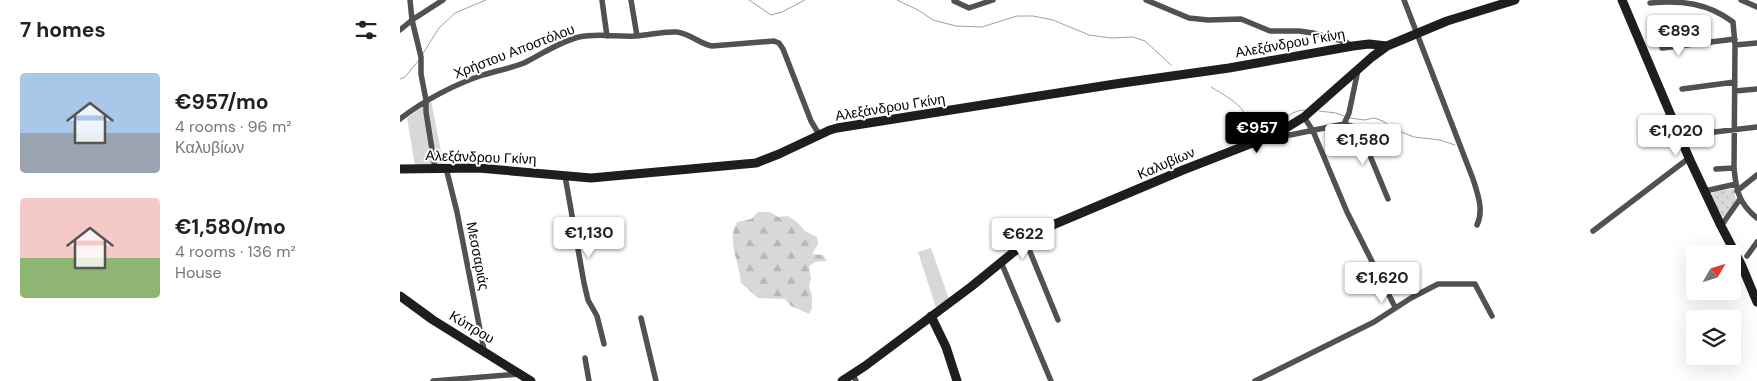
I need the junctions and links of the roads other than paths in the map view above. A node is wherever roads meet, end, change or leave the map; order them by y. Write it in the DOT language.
graph roads {
  1 [pos="410,0"];
  2 [pos="443,0"];
  3 [pos="602,0"];
  4 [pos="631,0"];
  5 [pos="993,0"];
  6 [pos="1146,0"];
  7 [pos="1404,0"];
  8 [pos="1622,0"];
  9 [pos="1741,0"];
  10 [pos="954,1"];
  11 [pos="1509,1"];
  12 [pos="1650,3"];
  13 [pos="1490,4"];
  14 [pos="1757,8"];
  15 [pos="412,20"];
  16 [pos="1660,24"];
  17 [pos="400,30"];
  18 [pos="1416,33"];
  19 [pos="607,36"];
  20 [pos="637,36"];
  21 [pos="1735,42"];
  22 [pos="1757,43"];
  23 [pos="1353,46"];
  24 [pos="1387,46"];
  25 [pos="1358,70"];
  26 [pos="1735,82"];
  27 [pos="1682,88"];
  28 [pos="1757,89"];
  29 [pos="1735,91"];
  30 [pos="426,100"];
  31 [pos="1309,113"];
  32 [pos="400,119"];
  33 [pos="1346,122"];
  34 [pos="1757,127"];
  35 [pos="1313,130"];
  36 [pos="1735,130"];
  37 [pos="1278,133"];
  38 [pos="820,136"];
  39 [pos="1681,136"];
  40 [pos="1689,158"];
  41 [pos="435,168"];
  42 [pos="446,168"];
  43 [pos="1734,168"];
  44 [pos="400,169"];
  45 [pos="1716,169"];
  46 [pos="1757,175"];
  47 [pos="565,176"];
  48 [pos="1736,184"];
  49 [pos="1737,190"];
  50 [pos="1705,192"];
  51 [pos="1740,199"];
  52 [pos="1388,200"];
  53 [pos="1757,218"];
  54 [pos="1477,225"];
  55 [pos="1721,226"];
  56 [pos="1593,231"];
  57 [pos="1026,242"];
  58 [pos="1757,242"];
  59 [pos="1747,256"];
  60 [pos="1001,262"];
  61 [pos="400,296"];
  62 [pos="1757,302"];
  63 [pos="1395,307"];
  64 [pos="931,316"];
  65 [pos="1492,316"];
  66 [pos="641,318"];
  67 [pos="1058,320"];
  68 [pos="604,344"];
  69 [pos="484,350"];
  70 [pos="585,358"];
  71 [pos="521,374"];
  72 [pos="854,377"];
  73 [pos="433,381"];
  74 [pos="531,381"];
  75 [pos="590,381"];
  76 [pos="656,381"];
  77 [pos="842,381"];
  78 [pos="957,381"];
  79 [pos="1051,381"];
  80 [pos="1255,381"];
  1 -- 15 [label="street"];
  2 -- 15 [label="street"];
  3 -- 19 [label="street"];
  4 -- 20 [label="street"];
  5 -- 10 [label="street"];
  6 -- 23 [label="street"];
  7 -- 18 [label="street"];
  8 -- 39 [label="street"];
  9 -- 14 [label="street"];
  11 -- 13 [label="street, Καλυβίων"];
  12 -- 21 [label="street"];
  13 -- 18 [label="street, Καλυβίων"];
  15 -- 17 [label="street"];
  15 -- 30 [label="street"];
  16 -- 21 [label="street"];
  18 -- 24 [label="street, Καλυβίων"];
  18 -- 54 [label="street"];
  19 -- 20 [label="street, Χρήστου Αποστόλου"];
  19 -- 30 [label="street, Χρήστου Αποστόλου"];
  20 -- 38 [label="street, Χρήστου Αποστόλου"];
  21 -- 22 [label="street"];
  21 -- 26 [label="street"];
  23 -- 24 [label="street, Αλεξάνδρου Γκίνη"];
  23 -- 38 [label="street, Αλεξάνδρου Γκίνη"];
  24 -- 25 [label="street, Καλυβίων"];
  25 -- 31 [label="street, Καλυβίων"];
  25 -- 33 [label="street"];
  26 -- 27 [label="street"];
  26 -- 29 [label="street"];
  28 -- 29 [label="street"];
  29 -- 36 [label="street"];
  30 -- 32 [label="street, Χρήστου Αποστόλου"];
  30 -- 41 [label="street"];
  31 -- 35 [label="street"];
  31 -- 37 [label="street, Καλυβίων"];
  33 -- 35 [label="street"];
  33 -- 52 [label="street"];
  34 -- 36 [label="street"];
  35 -- 37 [label="street"];
  35 -- 63 [label="street"];
  36 -- 39 [label="street"];
  36 -- 43 [label="street"];
  37 -- 57 [label="street, Καλυβίων"];
  38 -- 47 [label="street, Αλεξάνδρου Γκίνη"];
  39 -- 40 [label="street"];
  40 -- 50 [label="street"];
  40 -- 56 [label="street"];
  41 -- 42 [label="street, Αλεξάνδρου Γκίνη"];
  41 -- 44 [label="street, Αλεξάνδρου Γκίνη"];
  42 -- 47 [label="street, Αλεξάνδρου Γκίνη"];
  42 -- 69 [label="street, Μεσσαριάς"];
  43 -- 45 [label="street"];
  43 -- 48 [label="street"];
  46 -- 49 [label="street"];
  47 -- 68 [label="street"];
  48 -- 49 [label="street"];
  48 -- 50 [label="street"];
  49 -- 51 [label="street"];
  50 -- 55 [label="street"];
  51 -- 53 [label="street"];
  51 -- 55 [label="street"];
  55 -- 62 [label="street"];
  57 -- 60 [label="street, Καλυβίων"];
  57 -- 67 [label="street"];
  58 -- 59 [label="street"];
  60 -- 64 [label="street, Καλυβίων"];
  60 -- 79 [label="street"];
  61 -- 69 [label="street, Κύπρου"];
  63 -- 65 [label="street"];
  63 -- 80 [label="street"];
  64 -- 72 [label="street, Καλυβίων"];
  64 -- 78 [label="street"];
  66 -- 76 [label="street"];
  69 -- 71 [label="street, Κύπρου"];
  70 -- 75 [label="street"];
  71 -- 73 [label="street"];
  71 -- 74 [label="street, Κύπρου"];
  72 -- 77 [label="street, Καλυβίων"];
}
